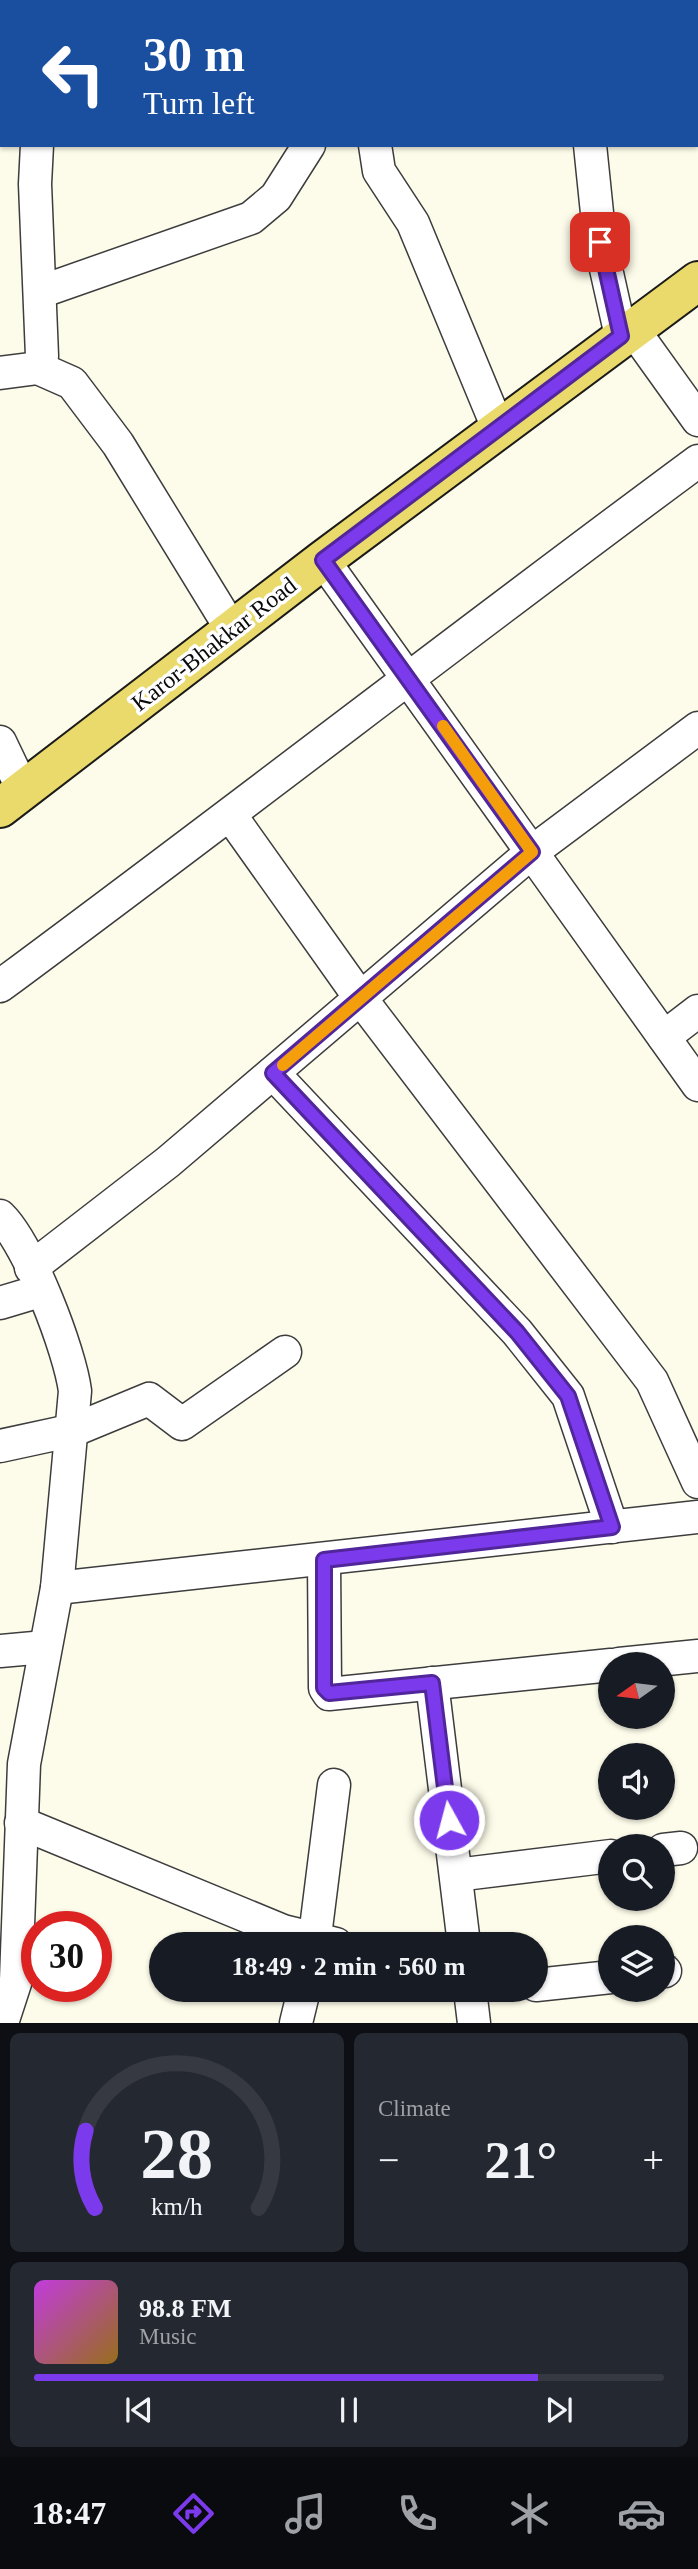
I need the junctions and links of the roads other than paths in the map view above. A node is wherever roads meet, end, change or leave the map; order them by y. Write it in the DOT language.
graph roads {
  1 [pos="37,147"];
  2 [pos="308,147"];
  3 [pos="375,147"];
  4 [pos="590,147"];
  5 [pos="698,281"];
  6 [pos="40,292"];
  7 [pos="626,332"];
  8 [pos="38,368"];
  9 [pos="0,373"];
  10 [pos="698,420"];
  11 [pos="498,428"];
  12 [pos="698,461"];
  13 [pos="323,560"];
  14 [pos="232,630"];
  15 [pos="408,676"];
  16 [pos="698,728"];
  17 [pos="0,742"];
  18 [pos="12,799"];
  19 [pos="231,816"];
  20 [pos="532,852"];
  21 [pos="0,986"];
  22 [pos="360,999"];
  23 [pos="698,1011"];
  24 [pos="664,1037"];
  25 [pos="273,1073"];
  26 [pos="698,1084"];
  27 [pos="0,1216"];
  28 [pos="36,1279"];
  29 [pos="0,1303"];
  30 [pos="285,1352"];
  31 [pos="74,1430"];
  32 [pos="0,1446"];
  33 [pos="698,1482"];
  34 [pos="698,1517"];
  35 [pos="612,1527"];
  36 [pos="324,1560"];
  37 [pos="57,1588"];
  38 [pos="45,1647"];
  39 [pos="0,1651"];
  40 [pos="698,1656"];
  41 [pos="676,1658"];
  42 [pos="598,1666"];
  43 [pos="432,1683"];
  44 [pos="334,1785"];
  45 [pos="21,1823"];
  46 [pos="598,1858"];
  47 [pos="10,1869"];
  48 [pos="456,1875"];
  49 [pos="286,1932"];
  50 [pos="323,1932"];
  51 [pos="463,1932"];
  52 [pos="598,1978"];
  53 [pos="548,1984"];
  54 [pos="300,2002"];
  55 [pos="476,2002"];
  56 [pos="2,2023"];
  57 [pos="296,2023"];
  58 [pos="474,2023"];
  1 -- 6 [label="street"];
  2 -- 6 [label="street"];
  3 -- 11 [label="street"];
  4 -- 7 [label="street"];
  5 -- 7 [label="main road, Karor-Bhakkar Road"];
  6 -- 8 [label="street"];
  7 -- 10 [label="street"];
  7 -- 11 [label="main road, Karor-Bhakkar Road"];
  8 -- 9 [label="street"];
  8 -- 14 [label="street"];
  11 -- 13 [label="main road, Karor-Bhakkar Road"];
  12 -- 15 [label="street"];
  13 -- 14 [label="main road, Karor-Bhakkar Road"];
  13 -- 15 [label="street"];
  14 -- 18 [label="main road, Karor-Bhakkar Road"];
  15 -- 19 [label="street"];
  15 -- 20 [label="street"];
  16 -- 20 [label="street"];
  17 -- 18 [label="street"];
  19 -- 21 [label="street"];
  19 -- 22 [label="street"];
  20 -- 22 [label="street"];
  20 -- 24 [label="street"];
  22 -- 25 [label="street"];
  22 -- 33 [label="street"];
  23 -- 24 [label="street"];
  24 -- 26 [label="street"];
  25 -- 28 [label="street"];
  25 -- 35 [label="street"];
  27 -- 28 [label="street"];
  28 -- 29 [label="street"];
  28 -- 31 [label="street"];
  30 -- 31 [label="street"];
  31 -- 32 [label="street"];
  31 -- 37 [label="street"];
  34 -- 35 [label="street"];
  35 -- 36 [label="street"];
  36 -- 37 [label="street"];
  36 -- 43 [label="street"];
  37 -- 38 [label="street"];
  38 -- 39 [label="street"];
  38 -- 45 [label="street"];
  40 -- 41 [label="street"];
  42 -- 43 [label="street"];
  43 -- 48 [label="street"];
  44 -- 50 [label="street"];
  45 -- 47 [label="street"];
  45 -- 49 [label="street"];
  46 -- 48 [label="street"];
  47 -- 56 [label="street"];
  48 -- 51 [label="street"];
  52 -- 53 [label="street"];
  54 -- 57 [label="street"];
  55 -- 58 [label="street"];
}
